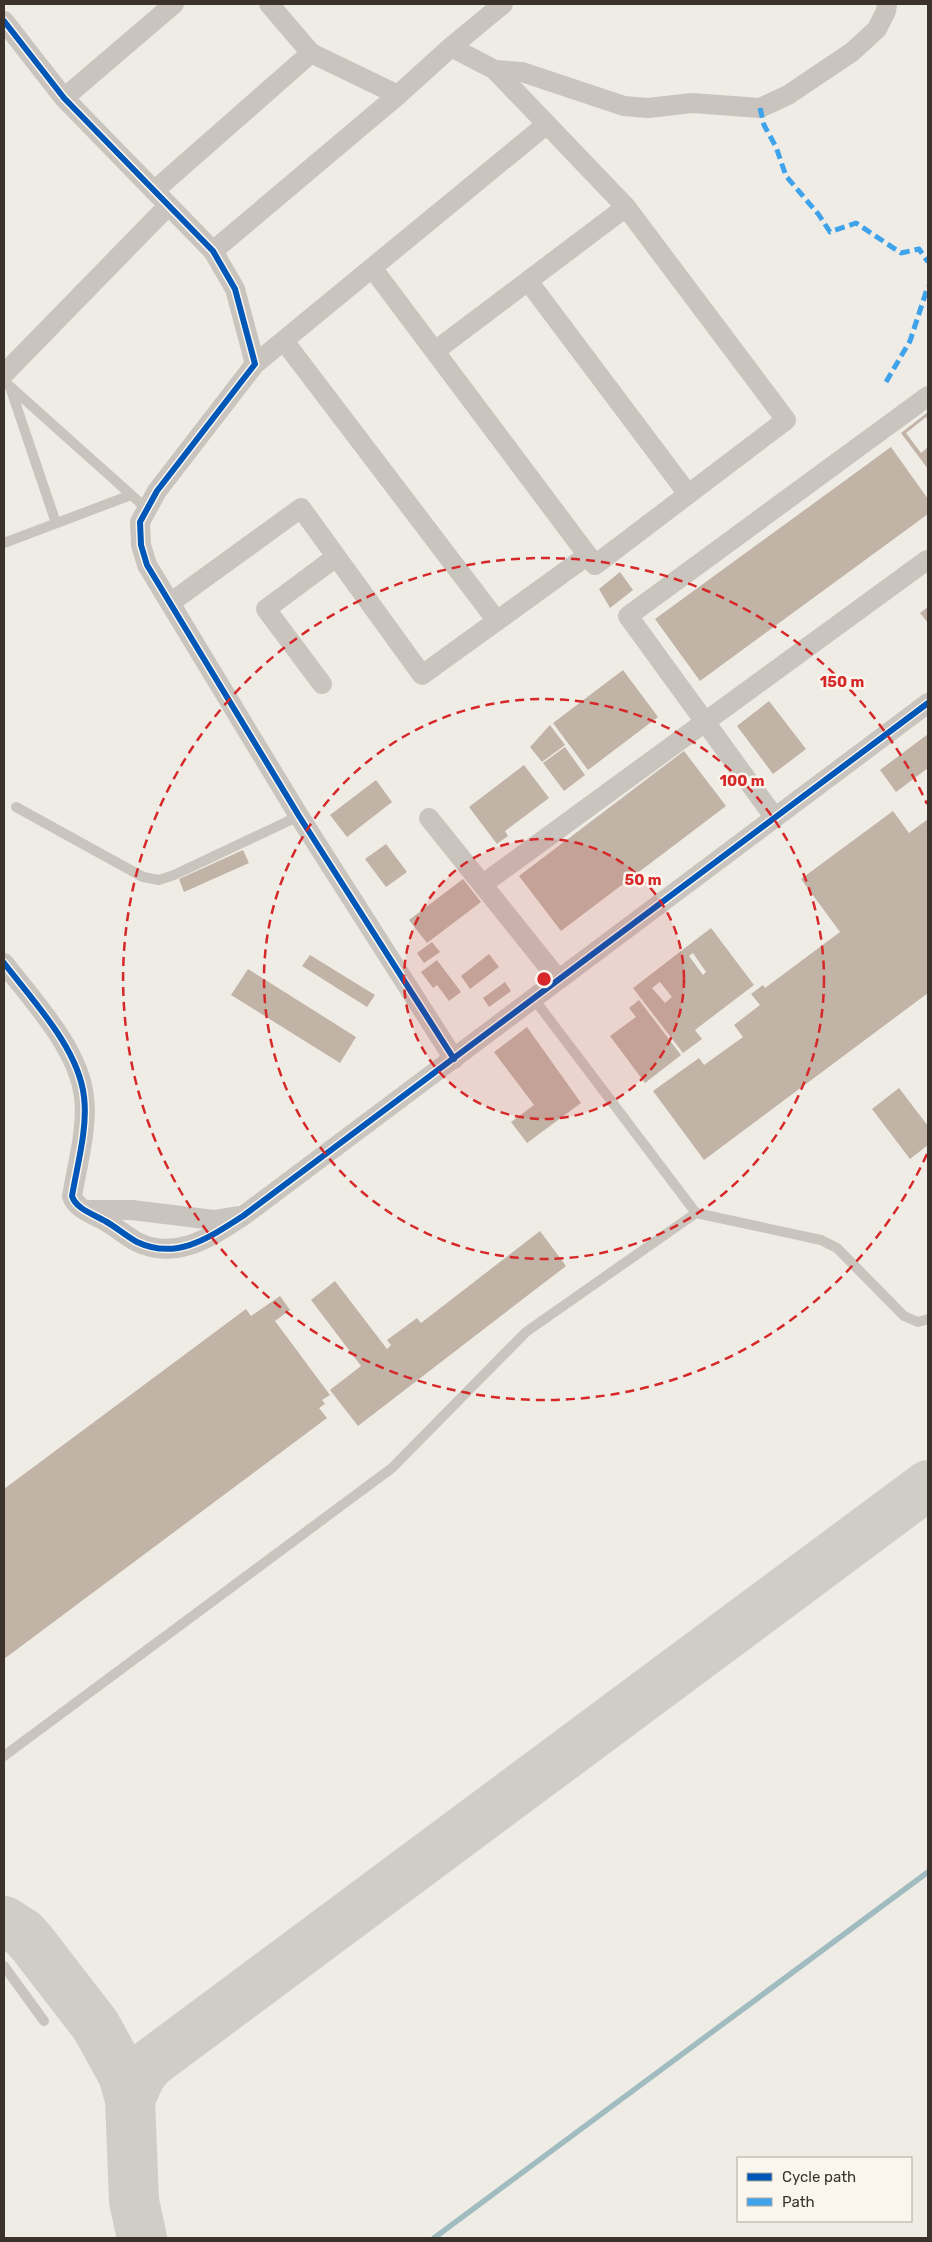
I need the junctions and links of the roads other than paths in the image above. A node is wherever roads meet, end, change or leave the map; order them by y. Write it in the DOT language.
graph roads {
  1 [pos="174,4"];
  2 [pos="268,4"];
  3 [pos="503,4"];
  4 [pos="887,4"];
  5 [pos="4,20"];
  6 [pos="451,47"];
  7 [pos="311,53"];
  8 [pos="494,70"];
  9 [pos="398,95"];
  10 [pos="64,98"];
  11 [pos="547,124"];
  12 [pos="154,191"];
  13 [pos="168,206"];
  14 [pos="626,207"];
  15 [pos="213,251"];
  16 [pos="373,269"];
  17 [pos="528,281"];
  18 [pos="284,341"];
  19 [pos="435,351"];
  20 [pos="256,364"];
  21 [pos="6,380"];
  22 [pos="928,396"];
  23 [pos="688,494"];
  24 [pos="131,495"];
  25 [pos="147,509"];
  26 [pos="56,523"];
  27 [pos="4,543"];
  28 [pos="588,555"];
  29 [pos="336,557"];
  30 [pos="928,562"];
  31 [pos="170,604"];
  32 [pos="497,621"];
  33 [pos="322,684"];
  34 [pos="928,703"];
  35 [pos="705,722"];
  36 [pos="16,807"];
  37 [pos="299,816"];
  38 [pos="429,818"];
  39 [pos="775,818"];
  40 [pos="483,884"];
  41 [pos="4,963"];
  42 [pos="558,979"];
  43 [pos="534,999"];
  44 [pos="454,1059"];
  45 [pos="86,1210"];
  46 [pos="696,1213"];
  47 [pos="243,1216"];
  48 [pos="928,1319"];
  49 [pos="4,1756"];
  50 [pos="4,1966"];
  51 [pos="44,2021"];
  1 -- 10 [label="street"];
  2 -- 7 [label="street"];
  3 -- 6 [label="street"];
  4 -- 8 [label="street"];
  5 -- 10 [label="street"];
  6 -- 8 [label="street"];
  6 -- 9 [label="street"];
  7 -- 9 [label="street"];
  7 -- 12 [label="street"];
  8 -- 11 [label="street"];
  9 -- 15 [label="street"];
  10 -- 12 [label="street"];
  11 -- 14 [label="street"];
  11 -- 16 [label="street"];
  12 -- 13 [label="street"];
  13 -- 15 [label="street"];
  13 -- 21 [label="street"];
  14 -- 17 [label="street"];
  14 -- 23 [label="street"];
  15 -- 20 [label="street"];
  16 -- 18 [label="street"];
  16 -- 19 [label="street"];
  17 -- 19 [label="street"];
  17 -- 23 [label="street"];
  18 -- 20 [label="street"];
  18 -- 32 [label="street"];
  19 -- 28 [label="street"];
  20 -- 25 [label="street"];
  21 -- 24 [label="lane"];
  21 -- 26 [label="lane"];
  22 -- 35 [label="street"];
  23 -- 28 [label="street"];
  24 -- 25 [label="lane"];
  24 -- 26 [label="lane"];
  25 -- 31 [label="street"];
  26 -- 27 [label="lane"];
  28 -- 32 [label="street"];
  29 -- 31 [label="street"];
  29 -- 32 [label="street"];
  29 -- 33 [label="street"];
  30 -- 35 [label="street"];
  31 -- 37 [label="street"];
  34 -- 39 [label="street"];
  35 -- 39 [label="street"];
  35 -- 40 [label="street"];
  36 -- 37 [label="lane"];
  37 -- 44 [label="street"];
  38 -- 40 [label="street"];
  39 -- 42 [label="street"];
  40 -- 42 [label="street"];
  41 -- 45 [label="street"];
  42 -- 43 [label="street"];
  43 -- 44 [label="street"];
  43 -- 46 [label="lane"];
  44 -- 47 [label="street"];
  45 -- 47 [label="street"];
  45 -- 47 [label="street"];
  46 -- 48 [label="lane"];
  46 -- 49 [label="lane"];
  50 -- 51 [label="lane"];
}
